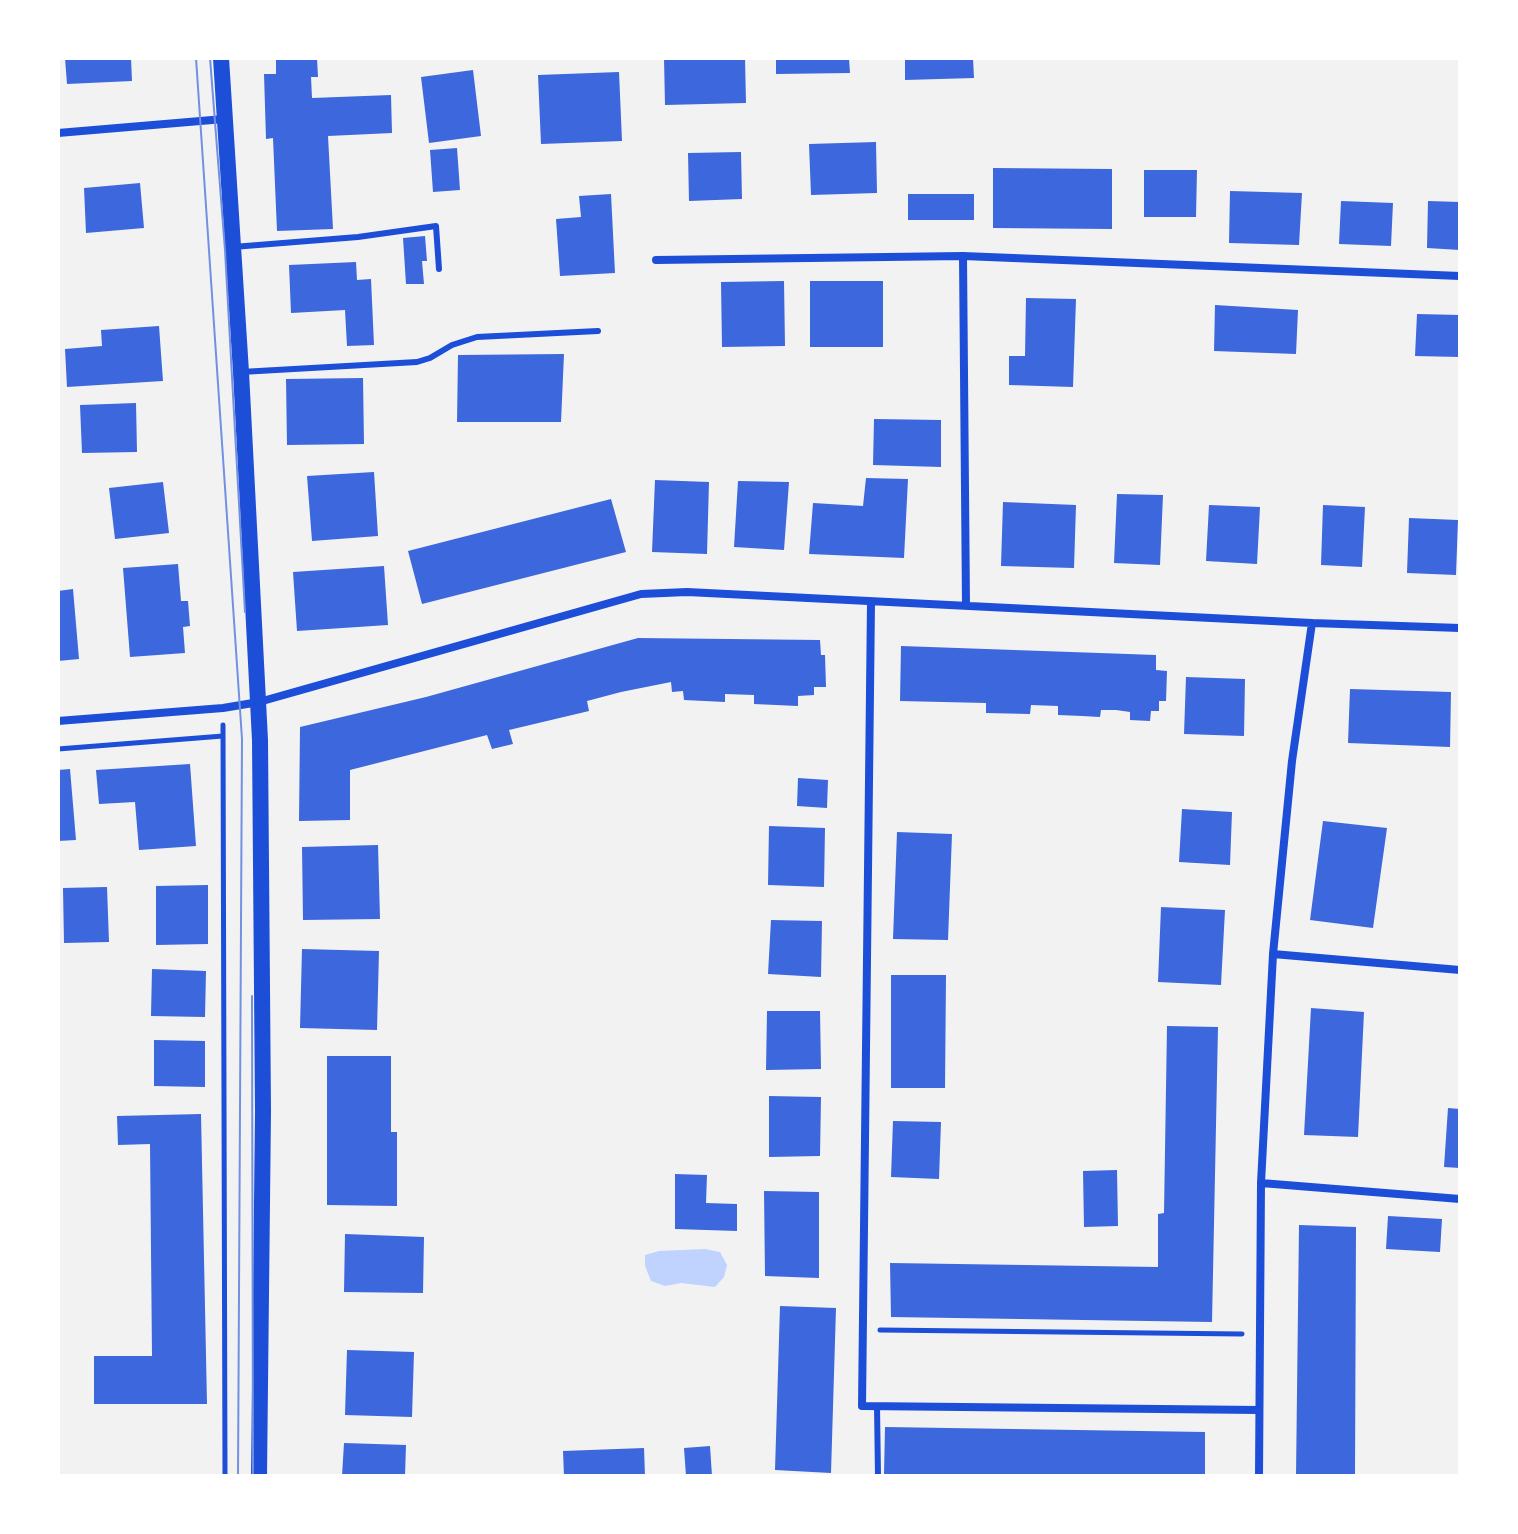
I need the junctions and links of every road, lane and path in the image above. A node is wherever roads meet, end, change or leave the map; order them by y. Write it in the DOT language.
graph roads {
  1 [pos="221,58"];
  2 [pos="224,119"];
  3 [pos="58,133"];
  4 [pos="233,247"];
  5 [pos="963,256"];
  6 [pos="656,260"];
  7 [pos="439,269"];
  8 [pos="1460,276"];
  9 [pos="598,331"];
  10 [pos="241,372"];
  11 [pos="871,602"];
  12 [pos="966,606"];
  13 [pos="1312,623"];
  14 [pos="1460,628"];
  15 [pos="255,703"];
  16 [pos="223,708"];
  17 [pos="58,721"];
  18 [pos="223,736"];
  19 [pos="58,749"];
  20 [pos="1273,954"];
  21 [pos="1460,970"];
  22 [pos="1261,1183"];
  23 [pos="1460,1199"];
  24 [pos="863,1330"];
  25 [pos="1260,1334"];
  26 [pos="877,1406"];
  27 [pos="1259,1410"];
  28 [pos="225,1476"];
  29 [pos="259,1476"];
  30 [pos="878,1476"];
  31 [pos="1259,1476"];
  1 -- 2 [label="main road"];
  2 -- 3 [label="street"];
  2 -- 4 [label="main road"];
  4 -- 7 [label="lane"];
  4 -- 10 [label="main road"];
  5 -- 6 [label="street"];
  5 -- 8 [label="street"];
  5 -- 12 [label="street"];
  9 -- 10 [label="lane"];
  10 -- 15 [label="main road"];
  11 -- 12 [label="street"];
  11 -- 15 [label="street"];
  11 -- 24 [label="street"];
  12 -- 13 [label="street"];
  13 -- 14 [label="street"];
  13 -- 20 [label="street"];
  15 -- 16 [label="street"];
  15 -- 29 [label="main road"];
  16 -- 17 [label="street"];
  16 -- 18 [label="path"];
  18 -- 19 [label="path"];
  18 -- 28 [label="path"];
  20 -- 21 [label="street"];
  20 -- 22 [label="street"];
  22 -- 23 [label="street"];
  22 -- 25 [label="street"];
  24 -- 25 [label="path"];
  24 -- 26 [label="street"];
  25 -- 27 [label="street"];
  26 -- 27 [label="street"];
  26 -- 30 [label="lane"];
  27 -- 31 [label="street"];
}
